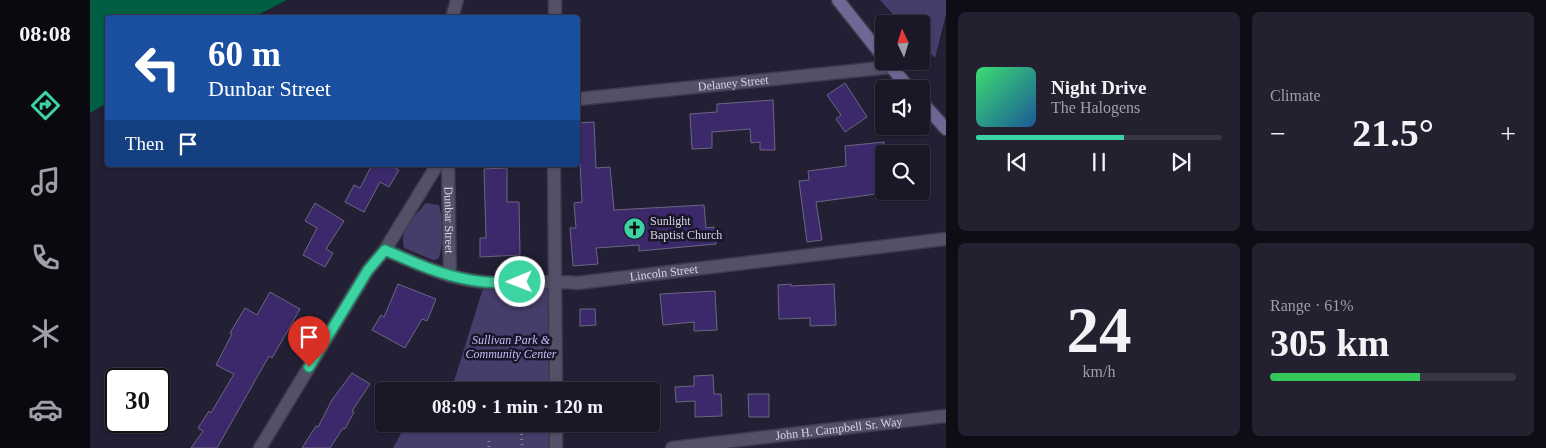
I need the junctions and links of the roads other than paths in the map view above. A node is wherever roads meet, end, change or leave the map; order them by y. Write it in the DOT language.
graph roads {
  1 [pos="457,0"];
  2 [pos="555,0"];
  3 [pos="838,0"];
  4 [pos="453,15"];
  5 [pos="555,15"];
  6 [pos="875,47"];
  7 [pos="875,63"];
  8 [pos="894,70"];
  9 [pos="902,80"];
  10 [pos="580,99"];
  11 [pos="930,111"];
  12 [pos="946,129"];
  13 [pos="436,167"];
  14 [pos="448,167"];
  15 [pos="554,167"];
  16 [pos="946,239"];
  17 [pos="385,250"];
  18 [pos="450,276"];
  19 [pos="554,281"];
  20 [pos="556,382"];
  21 [pos="946,416"];
  22 [pos="556,432"];
  23 [pos="260,448"];
  24 [pos="556,448"];
  25 [pos="672,448"];
  1 -- 4 [label="street"];
  2 -- 5 [label="street"];
  3 -- 6 [label="main road"];
  7 -- 10 [label="street, Delaney Street"];
  8 -- 9 [label="main road"];
  11 -- 12 [label="main road"];
  13 -- 17 [label="street, Dunbar Street"];
  14 -- 18 [label="street, Dunbar Street"];
  15 -- 19 [label="street"];
  16 -- 19 [label="street, Lincoln Street"];
  17 -- 18 [label="street, Lincoln Street"];
  17 -- 23 [label="street, Dunbar Street"];
  18 -- 19 [label="street, Lincoln Street"];
  19 -- 20 [label="street"];
  21 -- 25 [label="street, John H. Campbell Sr. Way"];
  22 -- 24 [label="street"];
}
